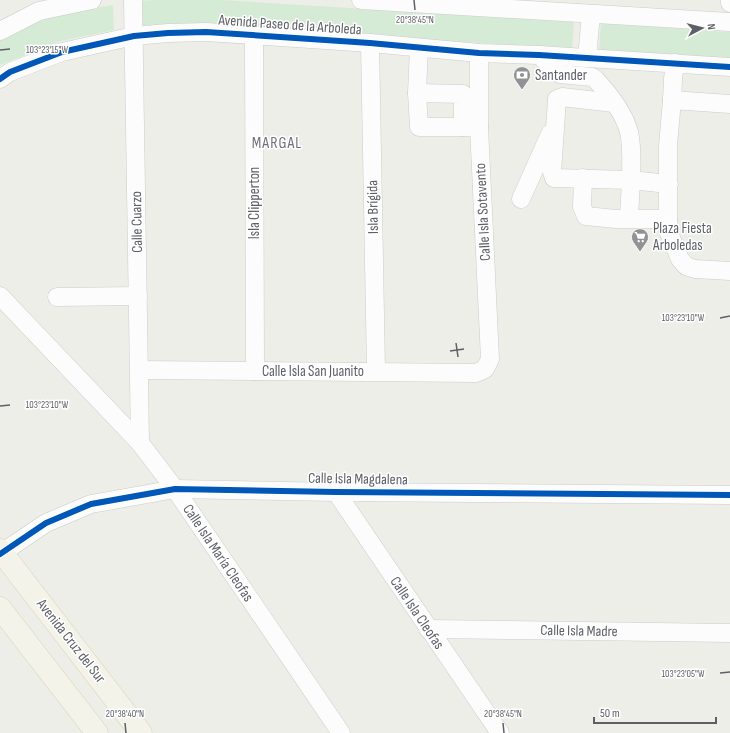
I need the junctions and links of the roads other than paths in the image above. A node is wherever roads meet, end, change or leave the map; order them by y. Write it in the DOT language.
graph roads {
  1 [pos="92,0"];
  2 [pos="133,0"];
  3 [pos="361,0"];
  4 [pos="590,14"];
  5 [pos="730,22"];
  6 [pos="0,31"];
  7 [pos="254,35"];
  8 [pos="134,36"];
  9 [pos="370,43"];
  10 [pos="420,48"];
  11 [pos="480,54"];
  12 [pos="540,55"];
  13 [pos="588,58"];
  14 [pos="675,64"];
  15 [pos="730,67"];
  16 [pos="0,79"];
  17 [pos="417,93"];
  18 [pos="672,100"];
  19 [pos="614,103"];
  20 [pos="730,104"];
  21 [pos="555,124"];
  22 [pos="471,127"];
  23 [pos="584,178"];
  24 [pos="630,180"];
  25 [pos="669,184"];
  26 [pos="521,199"];
  27 [pos="629,218"];
  28 [pos="668,219"];
  29 [pos="730,271"];
  30 [pos="0,296"];
  31 [pos="138,296"];
  32 [pos="57,297"];
  33 [pos="485,369"];
  34 [pos="140,370"];
  35 [pos="255,371"];
  36 [pos="376,371"];
  37 [pos="140,443"];
  38 [pos="175,489"];
  39 [pos="336,492"];
  40 [pos="730,495"];
  41 [pos="1,552"];
  42 [pos="0,608"];
  43 [pos="428,630"];
  44 [pos="730,633"];
  45 [pos="97,733"];
  46 [pos="141,733"];
  47 [pos="341,733"];
  48 [pos="500,733"];
  1 -- 6 [label="street"];
  2 -- 8 [label="street, Calle Cuarzo"];
  3 -- 4 [label="street, Avenida Paseo de la Arboleda"];
  4 -- 5 [label="street, Avenida Paseo de la Arboleda"];
  4 -- 13 [label="street"];
  7 -- 8 [label="street, Avenida Paseo de la Arboleda"];
  7 -- 9 [label="street, Avenida Paseo de la Arboleda"];
  7 -- 35 [label="street, Isla Clipperton"];
  8 -- 16 [label="street, Avenida Paseo de la Arboleda"];
  8 -- 31 [label="street, Calle Cuarzo"];
  9 -- 10 [label="street, Avenida Paseo de la Arboleda"];
  9 -- 36 [label="street, Isla Brígida"];
  10 -- 11 [label="street, Avenida Paseo de la Arboleda"];
  10 -- 17 [label="street"];
  11 -- 12 [label="street, Avenida Paseo de la Arboleda"];
  11 -- 22 [label="street, Calle Isla Sotavento"];
  12 -- 13 [label="street, Avenida Paseo de la Arboleda"];
  12 -- 19 [label="street"];
  13 -- 14 [label="street, Avenida Paseo de la Arboleda"];
  14 -- 15 [label="street, Avenida Paseo de la Arboleda"];
  14 -- 18 [label="street"];
  17 -- 22 [label="street"];
  17 -- 22 [label="street"];
  18 -- 20 [label="street"];
  18 -- 25 [label="street"];
  19 -- 21 [label="street"];
  19 -- 24 [label="street"];
  21 -- 23 [label="street"];
  21 -- 26 [label="street"];
  22 -- 33 [label="street, Calle Isla Sotavento"];
  23 -- 24 [label="street"];
  23 -- 27 [label="street"];
  24 -- 25 [label="street"];
  24 -- 27 [label="street"];
  25 -- 28 [label="street"];
  27 -- 28 [label="street"];
  28 -- 29 [label="street"];
  30 -- 37 [label="street, Calle Isla María Cleofas"];
  31 -- 32 [label="street"];
  31 -- 34 [label="street, Calle Cuarzo"];
  33 -- 36 [label="street, Calle Isla San Juanito"];
  34 -- 35 [label="street, Calle Isla San Juanito"];
  34 -- 37 [label="street, Calle Cuarzo"];
  35 -- 36 [label="street, Calle Isla San Juanito"];
  37 -- 38 [label="street, Calle Isla María Cleofas"];
  38 -- 39 [label="street, Calle Isla Magdalena"];
  38 -- 41 [label="street, Calle Isla Magdalena"];
  38 -- 47 [label="street, Calle Isla María Cleofas"];
  39 -- 40 [label="street, Calle Isla Magdalena"];
  39 -- 43 [label="street, Calle Isla Cleofas"];
  41 -- 46 [label="main road, Avenida Cruz del Sur"];
  42 -- 45 [label="main road"];
  43 -- 44 [label="street, Calle Isla Madre"];
  43 -- 48 [label="street, Calle Isla Cleofas"];
}
